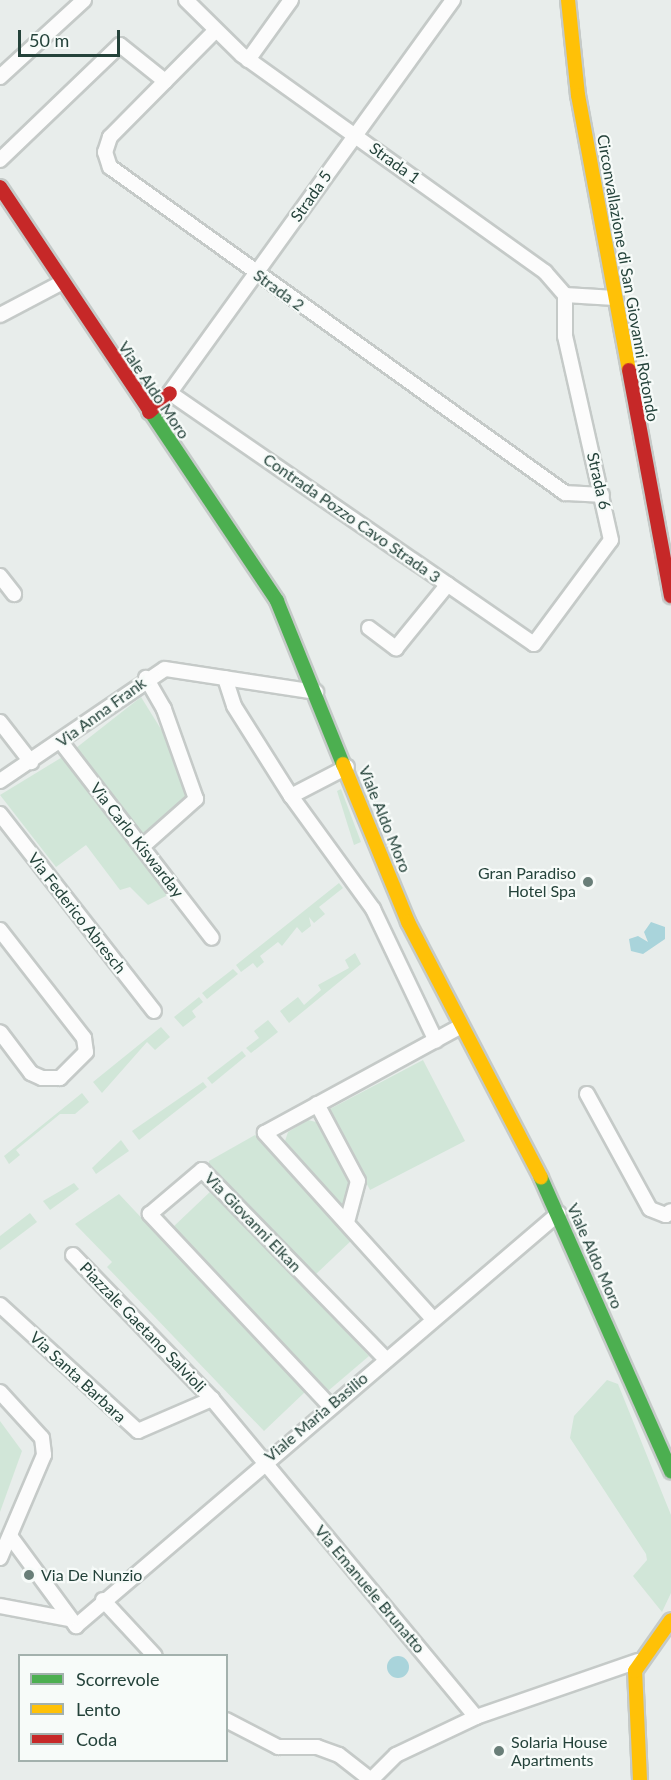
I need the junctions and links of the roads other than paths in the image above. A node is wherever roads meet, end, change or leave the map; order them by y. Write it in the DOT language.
graph roads {
  1 [pos="84,0"];
  2 [pos="186,0"];
  3 [pos="291,0"];
  4 [pos="453,0"];
  5 [pos="568,0"];
  6 [pos="214,32"];
  7 [pos="248,60"];
  8 [pos="3,69"];
  9 [pos="165,81"];
  10 [pos="355,134"];
  11 [pos="0,160"];
  12 [pos="0,187"];
  13 [pos="0,199"];
  14 [pos="14,209"];
  15 [pos="257,274"];
  16 [pos="61,283"];
  17 [pos="565,295"];
  18 [pos="615,298"];
  19 [pos="0,315"];
  20 [pos="170,393"];
  21 [pos="149,412"];
  22 [pos="602,495"];
  23 [pos="0,576"];
  24 [pos="448,584"];
  25 [pos="14,594"];
  26 [pos="671,596"];
  27 [pos="369,628"];
  28 [pos="534,644"];
  29 [pos="146,678"];
  30 [pos="225,678"];
  31 [pos="316,692"];
  32 [pos="0,722"];
  33 [pos="61,742"];
  34 [pos="31,762"];
  35 [pos="347,767"];
  36 [pos="0,781"];
  37 [pos="291,796"];
  38 [pos="0,814"];
  39 [pos="143,846"];
  40 [pos="0,930"];
  41 [pos="212,938"];
  42 [pos="154,1011"];
  43 [pos="461,1026"];
  44 [pos="0,1032"];
  45 [pos="436,1041"];
  46 [pos="587,1094"];
  47 [pos="317,1104"];
  48 [pos="671,1211"];
  49 [pos="559,1213"];
  50 [pos="347,1222"];
  51 [pos="73,1256"];
  52 [pos="0,1305"];
  53 [pos="433,1319"];
  54 [pos="386,1359"];
  55 [pos="0,1392"];
  56 [pos="212,1400"];
  57 [pos="330,1407"];
  58 [pos="161,1422"];
  59 [pos="264,1461"];
  60 [pos="671,1472"];
  61 [pos="10,1536"];
  62 [pos="0,1558"];
  63 [pos="103,1600"];
  64 [pos="0,1606"];
  65 [pos="671,1620"];
  66 [pos="72,1622"];
  67 [pos="666,1633"];
  68 [pos="153,1654"];
  69 [pos="638,1661"];
  70 [pos="476,1718"];
  71 [pos="228,1721"];
  72 [pos="371,1780"];
  73 [pos="640,1780"];
  1 -- 8 [label="street"];
  2 -- 6 [label="street, Strada 1"];
  3 -- 7 [label="street"];
  4 -- 10 [label="street, Strada 5"];
  5 -- 18 [label="main road, Circonvallazione di San Giovanni Rotondo"];
  6 -- 7 [label="street, Strada 1"];
  6 -- 9 [label="street, Strada 2"];
  7 -- 10 [label="street, Strada 1"];
  9 -- 11 [label="street"];
  9 -- 15 [label="street, Strada 2"];
  10 -- 15 [label="street, Strada 5"];
  10 -- 17 [label="street, Strada 1"];
  12 -- 14 [label="main road, Viale Aldo Moro"];
  13 -- 14 [label="main road, Viale Aldo Moro"];
  14 -- 16 [label="main road, Viale Aldo Moro"];
  15 -- 20 [label="street, Strada 5"];
  15 -- 22 [label="street, Strada 2"];
  16 -- 19 [label="street"];
  16 -- 21 [label="main road, Viale Aldo Moro"];
  17 -- 18 [label="street"];
  17 -- 22 [label="street, Strada 6"];
  18 -- 26 [label="main road, Circonvallazione di San Giovanni Rotondo"];
  20 -- 21 [label="main road"];
  20 -- 24 [label="street, Contrada Pozzo Cavo Strada 3"];
  21 -- 31 [label="main road, Viale Aldo Moro"];
  22 -- 28 [label="street, Strada 6"];
  23 -- 25 [label="street"];
  24 -- 27 [label="street"];
  24 -- 28 [label="street, Contrada Pozzo Cavo Strada 3"];
  29 -- 30 [label="street, Via Anna Frank"];
  29 -- 33 [label="street, Via Anna Frank"];
  29 -- 39 [label="street"];
  30 -- 31 [label="street, Via Anna Frank"];
  30 -- 37 [label="street"];
  31 -- 35 [label="main road, Viale Aldo Moro"];
  32 -- 34 [label="street"];
  33 -- 34 [label="street, Via Anna Frank"];
  33 -- 39 [label="street, Via Carlo Kiswarday"];
  34 -- 36 [label="street, Via Anna Frank"];
  35 -- 37 [label="street"];
  35 -- 43 [label="main road, Viale Aldo Moro"];
  37 -- 45 [label="street"];
  38 -- 42 [label="street, Via Federico Abresch"];
  39 -- 41 [label="street, Via Carlo Kiswarday"];
  40 -- 44 [label="street"];
  43 -- 45 [label="street"];
  43 -- 49 [label="main road, Viale Aldo Moro"];
  45 -- 47 [label="street"];
  46 -- 48 [label="street"];
  47 -- 50 [label="street"];
  47 -- 50 [label="street"];
  49 -- 53 [label="street, Viale Maria Basilio"];
  49 -- 60 [label="main road, Viale Aldo Moro"];
  50 -- 53 [label="street"];
  51 -- 56 [label="street, Piazzale Gaetano Salvioli"];
  52 -- 58 [label="street, Via Santa Barbara"];
  53 -- 54 [label="street, Viale Maria Basilio"];
  54 -- 57 [label="street, Viale Maria Basilio"];
  54 -- 57 [label="street, Via Giovanni Elkan"];
  55 -- 61 [label="street"];
  56 -- 58 [label="street, Piazzale Gaetano Salvioli"];
  56 -- 59 [label="street, Piazzale Gaetano Salvioli"];
  57 -- 59 [label="street, Viale Maria Basilio"];
  59 -- 63 [label="street, Viale Maria Basilio"];
  59 -- 70 [label="street, Via Emanuele Brunatto"];
  61 -- 62 [label="street"];
  61 -- 66 [label="street"];
  63 -- 66 [label="street, Viale Maria Basilio"];
  63 -- 68 [label="street"];
  64 -- 66 [label="street"];
  65 -- 67 [label="main road"];
  67 -- 69 [label="main road"];
  69 -- 70 [label="street"];
  69 -- 73 [label="main road"];
  70 -- 72 [label="street"];
  71 -- 72 [label="street"];
}
